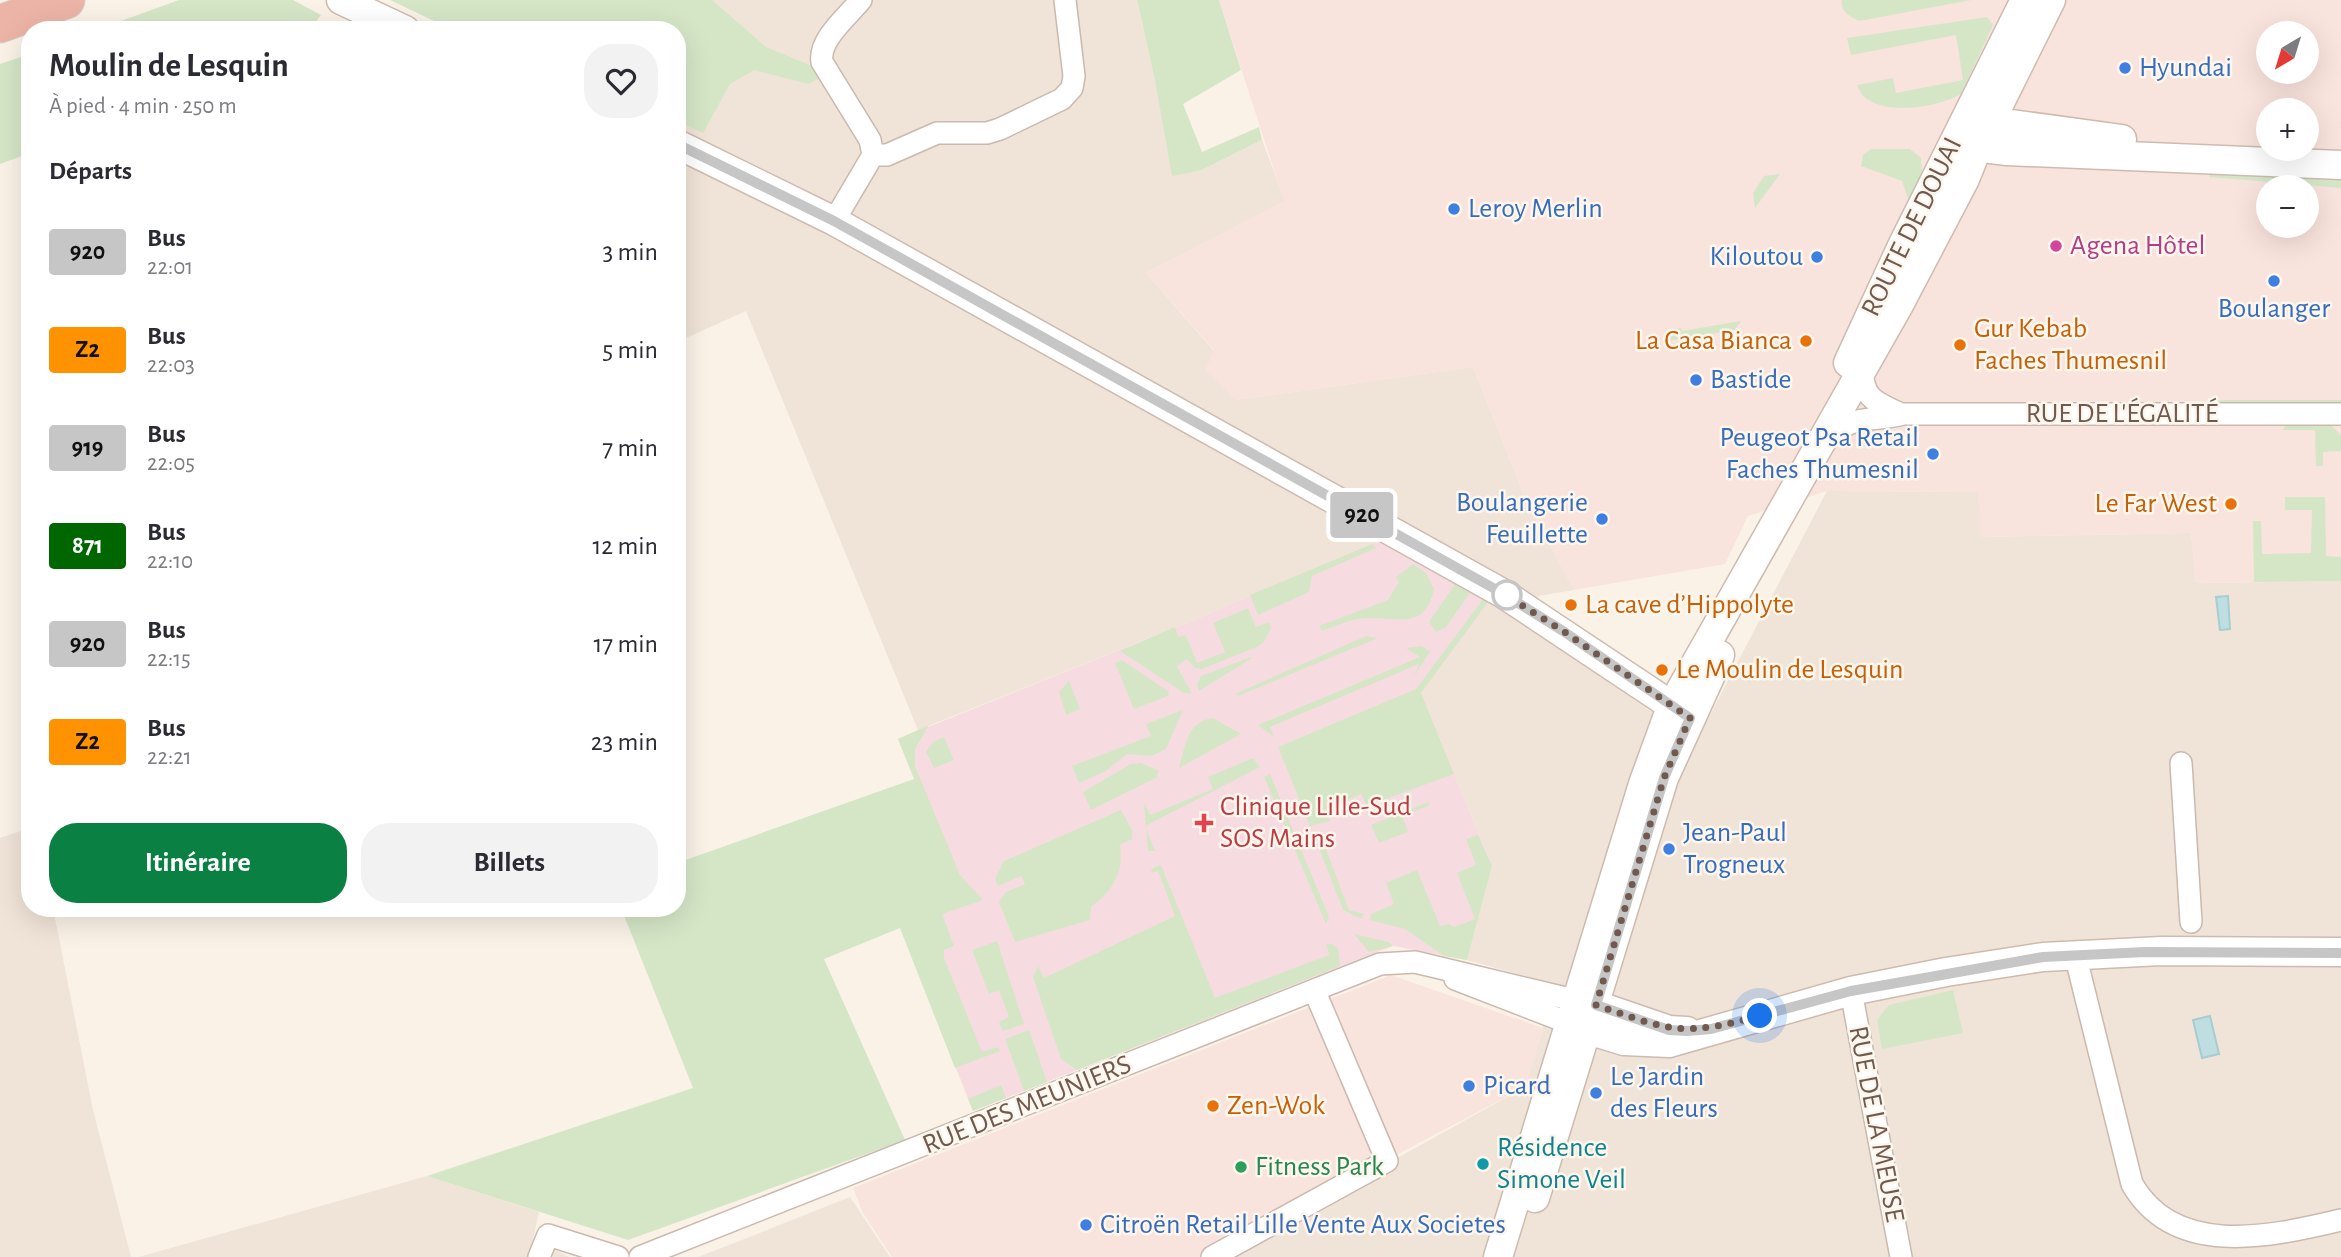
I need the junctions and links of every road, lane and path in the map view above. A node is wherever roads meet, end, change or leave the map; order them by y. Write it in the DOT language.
graph roads {
  1 [pos="66,0"];
  2 [pos="341,0"];
  3 [pos="861,0"];
  4 [pos="1065,0"];
  5 [pos="2025,0"];
  6 [pos="2051,0"];
  7 [pos="386,21"];
  8 [pos="0,24"];
  9 [pos="1978,119"];
  10 [pos="1965,146"];
  11 [pos="2256,146"];
  12 [pos="2319,147"];
  13 [pos="686,148"];
  14 [pos="2341,148"];
  15 [pos="873,155"];
  16 [pos="2341,165"];
  17 [pos="834,221"];
  18 [pos="1862,368"];
  19 [pos="1903,414"];
  20 [pos="2341,414"];
  21 [pos="1809,459"];
  22 [pos="1680,712"];
  23 [pos="2181,763"];
  24 [pos="2191,922"];
  25 [pos="2341,953"];
  26 [pos="2075,954"];
  27 [pos="1851,991"];
  28 [pos="1315,992"];
  29 [pos="1581,1022"];
  30 [pos="1711,1029"];
  31 [pos="2341,1220"];
  32 [pos="539,1257"];
  33 [pos="618,1257"];
  34 [pos="640,1257"];
  35 [pos="1212,1257"];
  36 [pos="1497,1257"];
  37 [pos="1514,1257"];
  38 [pos="1901,1257"];
  1 -- 8 [label="highway"];
  2 -- 7 [label="street"];
  3 -- 15 [label="street"];
  4 -- 15 [label="street"];
  5 -- 9 [label="street, ROUTE DE DOUAI"];
  6 -- 9 [label="street"];
  9 -- 10 [label="street, ROUTE DE DOUAI"];
  9 -- 11 [label="street"];
  10 -- 16 [label="street"];
  10 -- 18 [label="street"];
  10 -- 21 [label="street, ROUTE DE DOUAI"];
  12 -- 14 [label="street"];
  13 -- 17 [label="street"];
  15 -- 17 [label="street"];
  17 -- 22 [label="street"];
  18 -- 19 [label="street, RUE DE L'ÉGALITÉ"];
  18 -- 21 [label="street"];
  19 -- 20 [label="street, RUE DE L'ÉGALITÉ"];
  19 -- 21 [label="street, RUE DE L'ÉGALITÉ"];
  21 -- 22 [label="street"];
  22 -- 29 [label="street"];
  23 -- 24 [label="street"];
  25 -- 26 [label="street"];
  26 -- 27 [label="street"];
  26 -- 31 [label="street"];
  27 -- 30 [label="street"];
  27 -- 38 [label="street, RUE DE LA MEUSE"];
  28 -- 29 [label="street, RUE DES MEUNIERS"];
  28 -- 34 [label="street, RUE DES MEUNIERS"];
  28 -- 35 [label="street"];
  29 -- 30 [label="street"];
  29 -- 30 [label="street"];
  29 -- 36 [label="street"];
  29 -- 37 [label="street"];
  32 -- 33 [label="street"];
}
